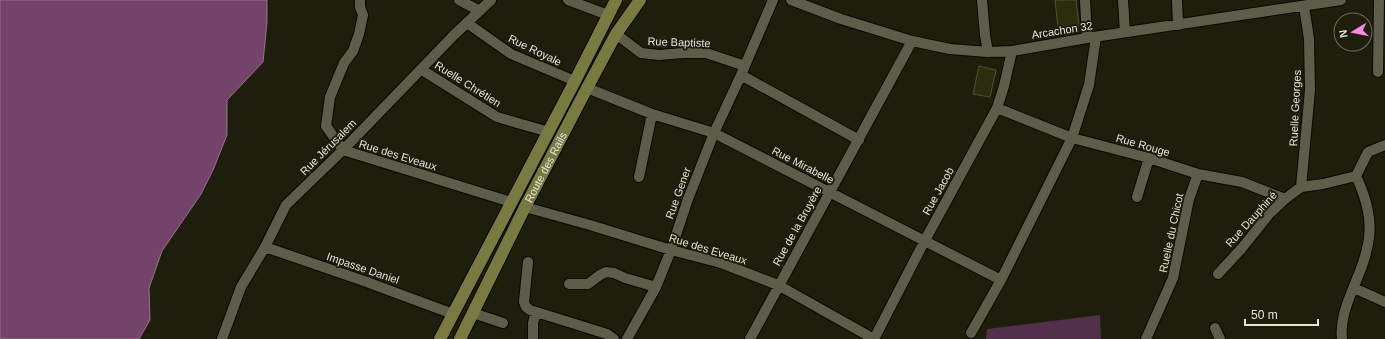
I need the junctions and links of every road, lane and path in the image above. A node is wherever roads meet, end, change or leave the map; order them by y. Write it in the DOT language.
graph roads {
  1 [pos="360,0"];
  2 [pos="459,0"];
  3 [pos="492,0"];
  4 [pos="568,0"];
  5 [pos="616,0"];
  6 [pos="640,0"];
  7 [pos="773,0"];
  8 [pos="791,0"];
  9 [pos="982,0"];
  10 [pos="1085,0"];
  11 [pos="1123,0"];
  12 [pos="1177,0"];
  13 [pos="1340,0"];
  14 [pos="1379,0"];
  15 [pos="1304,6"];
  16 [pos="480,10"];
  17 [pos="608,15"];
  18 [pos="467,23"];
  19 [pos="1178,25"];
  20 [pos="1125,32"];
  21 [pos="616,34"];
  22 [pos="1092,37"];
  23 [pos="912,41"];
  24 [pos="1012,50"];
  25 [pos="988,52"];
  26 [pos="745,66"];
  27 [pos="422,70"];
  28 [pos="1378,72"];
  29 [pos="740,75"];
  30 [pos="575,81"];
  31 [pos="587,88"];
  32 [pos="997,108"];
  33 [pos="652,114"];
  34 [pos="549,132"];
  35 [pos="714,133"];
  36 [pos="1072,138"];
  37 [pos="858,140"];
  38 [pos="1385,146"];
  39 [pos="343,150"];
  40 [pos="1149,158"];
  41 [pos="1198,174"];
  42 [pos="1356,176"];
  43 [pos="639,177"];
  44 [pos="1301,187"];
  45 [pos="830,192"];
  46 [pos="1137,197"];
  47 [pos="1285,199"];
  48 [pos="511,202"];
  49 [pos="525,207"];
  50 [pos="924,242"];
  51 [pos="265,247"];
  52 [pos="672,250"];
  53 [pos="528,262"];
  54 [pos="1218,274"];
  55 [pos="1001,280"];
  56 [pos="569,284"];
  57 [pos="778,285"];
  58 [pos="656,287"];
  59 [pos="1354,288"];
  60 [pos="1385,302"];
  61 [pos="536,312"];
  62 [pos="473,313"];
  63 [pos="453,314"];
  64 [pos="503,323"];
  65 [pos="1215,328"];
  66 [pos="970,333"];
  67 [pos="222,339"];
  68 [pos="440,339"];
  69 [pos="460,339"];
  70 [pos="533,339"];
  71 [pos="614,339"];
  72 [pos="627,339"];
  73 [pos="750,339"];
  74 [pos="874,339"];
  75 [pos="1146,339"];
  76 [pos="1220,339"];
  77 [pos="1342,339"];
  1 -- 39 [label="street, Rue des Eveaux"];
  2 -- 16 [label="street"];
  3 -- 16 [label="street, Rue Jérusalem"];
  4 -- 17 [label="street"];
  5 -- 17 [label="main road, Route des Rails"];
  6 -- 21 [label="main road, Route des Rails"];
  7 -- 26 [label="street, Rue Gener"];
  8 -- 23 [label="street, Arcachon 32"];
  9 -- 25 [label="street"];
  10 -- 22 [label="street"];
  11 -- 20 [label="street"];
  12 -- 19 [label="street"];
  13 -- 15 [label="street, Arcachon 32"];
  14 -- 28 [label="street"];
  15 -- 19 [label="street, Arcachon 32"];
  15 -- 44 [label="street, Ruelle Georges"];
  16 -- 18 [label="street, Rue Jérusalem"];
  17 -- 30 [label="main road, Route des Rails"];
  18 -- 27 [label="street, Rue Jérusalem"];
  18 -- 30 [label="street, Rue Royale"];
  19 -- 20 [label="street, Arcachon 32"];
  20 -- 22 [label="street, Arcachon 32"];
  21 -- 26 [label="street, Rue Baptiste"];
  21 -- 31 [label="main road, Route des Rails"];
  22 -- 24 [label="street, Arcachon 32"];
  22 -- 36 [label="street"];
  23 -- 25 [label="street, Arcachon 32"];
  23 -- 37 [label="street, Rue de la Bruyère"];
  24 -- 25 [label="street, Arcachon 32"];
  24 -- 32 [label="street, Rue Jacob"];
  26 -- 29 [label="street, Rue Gener"];
  27 -- 34 [label="street, Ruelle Chrétien"];
  27 -- 39 [label="street, Rue Jérusalem"];
  29 -- 35 [label="street, Rue Gener"];
  29 -- 37 [label="street"];
  30 -- 34 [label="main road, Route des Rails"];
  31 -- 33 [label="street, Rue Mirabelle"];
  31 -- 49 [label="main road, Route des Rails"];
  32 -- 36 [label="street, Rue Rouge"];
  32 -- 50 [label="street, Rue Jacob"];
  33 -- 35 [label="street, Rue Mirabelle"];
  33 -- 43 [label="street"];
  34 -- 48 [label="main road, Route des Rails"];
  35 -- 45 [label="street, Rue Mirabelle"];
  35 -- 52 [label="street, Rue Gener"];
  36 -- 40 [label="street, Rue Rouge"];
  36 -- 55 [label="street"];
  37 -- 45 [label="street, Rue de la Bruyère"];
  38 -- 42 [label="street"];
  39 -- 48 [label="street, Rue des Eveaux"];
  39 -- 51 [label="street, Rue Jérusalem"];
  40 -- 41 [label="street, Rue Rouge"];
  40 -- 46 [label="street"];
  41 -- 47 [label="street, Rue Rouge"];
  41 -- 75 [label="street, Ruelle du Chicot"];
  42 -- 44 [label="street, Rue Dauphiné"];
  42 -- 59 [label="street"];
  44 -- 47 [label="street, Rue Dauphiné"];
  45 -- 50 [label="street, Rue Mirabelle"];
  45 -- 57 [label="street, Rue de la Bruyère"];
  47 -- 54 [label="street, Rue Dauphiné"];
  48 -- 63 [label="main road, Route des Rails"];
  49 -- 52 [label="street, Rue des Eveaux"];
  49 -- 62 [label="main road, Route des Rails"];
  50 -- 55 [label="street, Rue Mirabelle"];
  50 -- 74 [label="street, Rue Jacob"];
  51 -- 63 [label="street, Impasse Daniel"];
  51 -- 67 [label="street, Rue Jérusalem"];
  52 -- 57 [label="street, Rue des Eveaux"];
  52 -- 58 [label="street, Rue Gener"];
  53 -- 61 [label="street"];
  55 -- 66 [label="street"];
  56 -- 58 [label="street"];
  57 -- 73 [label="street, Rue de la Bruyère"];
  57 -- 74 [label="street, Rue des Eveaux"];
  58 -- 72 [label="street, Rue Gener"];
  59 -- 60 [label="street"];
  59 -- 77 [label="street"];
  61 -- 70 [label="street"];
  61 -- 71 [label="street"];
  62 -- 64 [label="street"];
  62 -- 69 [label="main road, Route des Rails"];
  63 -- 68 [label="main road, Route des Rails"];
  65 -- 76 [label="street"];
}
